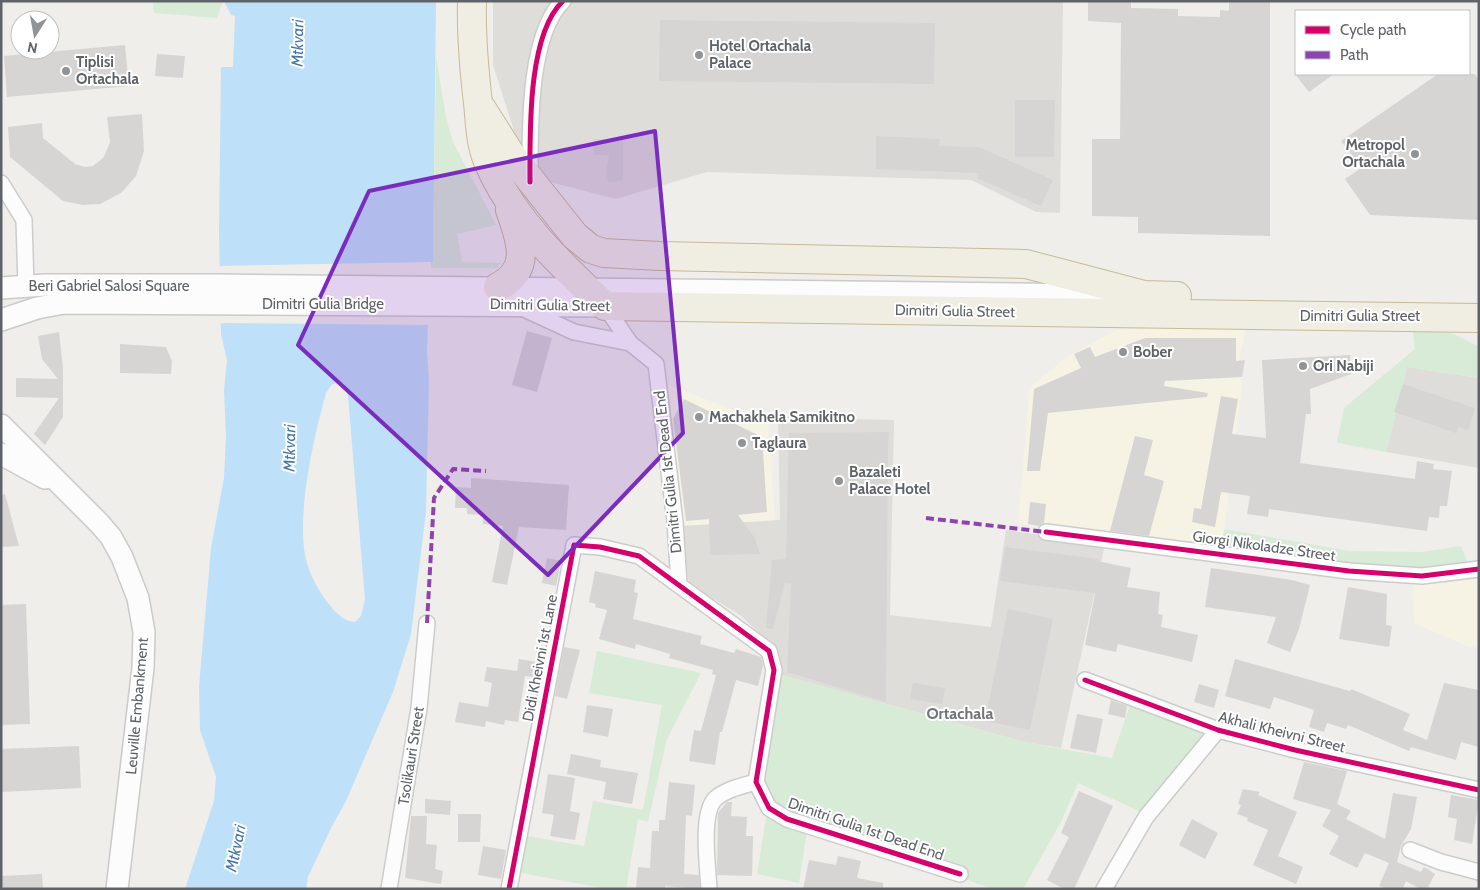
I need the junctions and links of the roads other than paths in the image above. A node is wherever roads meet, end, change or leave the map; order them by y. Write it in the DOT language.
graph roads {
  1 [pos="472,1"];
  2 [pos="563,1"];
  3 [pos="478,103"];
  4 [pos="530,182"];
  5 [pos="1,183"];
  6 [pos="504,194"];
  7 [pos="591,249"];
  8 [pos="8,287"];
  9 [pos="216,294"];
  10 [pos="431,295"];
  11 [pos="1144,295"];
  12 [pos="507,296"];
  13 [pos="589,301"];
  14 [pos="1479,303"];
  15 [pos="24,312"];
  16 [pos="1427,316"];
  17 [pos="1479,318"];
  18 [pos="1,320"];
  19 [pos="1,330"];
  20 [pos="1479,336"];
  21 [pos="630,343"];
  22 [pos="5,425"];
  23 [pos="2,455"];
  24 [pos="63,488"];
  25 [pos="1046,532"];
  26 [pos="1479,569"];
  27 [pos="679,584"];
  28 [pos="427,623"];
  29 [pos="1085,680"];
  30 [pos="1218,730"];
  31 [pos="756,782"];
  32 [pos="1479,790"];
  33 [pos="1410,850"];
  34 [pos="1479,872"];
  35 [pos="960,874"];
  36 [pos="117,889"];
  37 [pos="389,889"];
  38 [pos="509,889"];
  39 [pos="709,889"];
  40 [pos="1104,889"];
  1 -- 3 [label="highway"];
  2 -- 4 [label="street"];
  3 -- 4 [label="highway"];
  3 -- 6 [label="highway"];
  4 -- 7 [label="highway"];
  5 -- 8 [label="street"];
  6 -- 12 [label="highway"];
  6 -- 13 [label="highway"];
  7 -- 11 [label="highway, Dimitri Gulia Street"];
  7 -- 13 [label="highway"];
  8 -- 9 [label="main road, Beri Gabriel Salosi Square"];
  9 -- 10 [label="main road, Dimitri Gulia Bridge"];
  9 -- 15 [label="main road, Beri Gabriel Salosi Square"];
  10 -- 12 [label="main road, Dimitri Gulia Street"];
  11 -- 13 [label="main road, Dimitri Gulia Street"];
  11 -- 14 [label="highway, Dimitri Gulia Street"];
  12 -- 13 [label="main road, Dimitri Gulia Street"];
  12 -- 21 [label="street"];
  13 -- 16 [label="highway, Dimitri Gulia Street"];
  13 -- 21 [label="street"];
  15 -- 18 [label="main road, Beri Gabriel Salosi Square"];
  15 -- 19 [label="main road"];
  16 -- 17 [label="highway, Dimitri Gulia Street"];
  16 -- 20 [label="highway"];
  21 -- 27 [label="street, Dimitri Gulia 1st Dead End"];
  22 -- 24 [label="main road, Leuville Embankment"];
  23 -- 24 [label="main road, Leuville Embankment"];
  24 -- 36 [label="main road, Leuville Embankment"];
  25 -- 26 [label="street, Giorgi Nikoladze Street"];
  27 -- 31 [label="street"];
  27 -- 38 [label="street, Didi Kheivni 1st Lane"];
  28 -- 37 [label="street, Tsolikauri Street"];
  29 -- 30 [label="street, Akhali Kheivni Street"];
  30 -- 32 [label="street, Akhali Kheivni Street"];
  30 -- 40 [label="street"];
  31 -- 35 [label="street, Dimitri Gulia 1st Dead End"];
  31 -- 39 [label="street"];
  33 -- 34 [label="street"];
}
